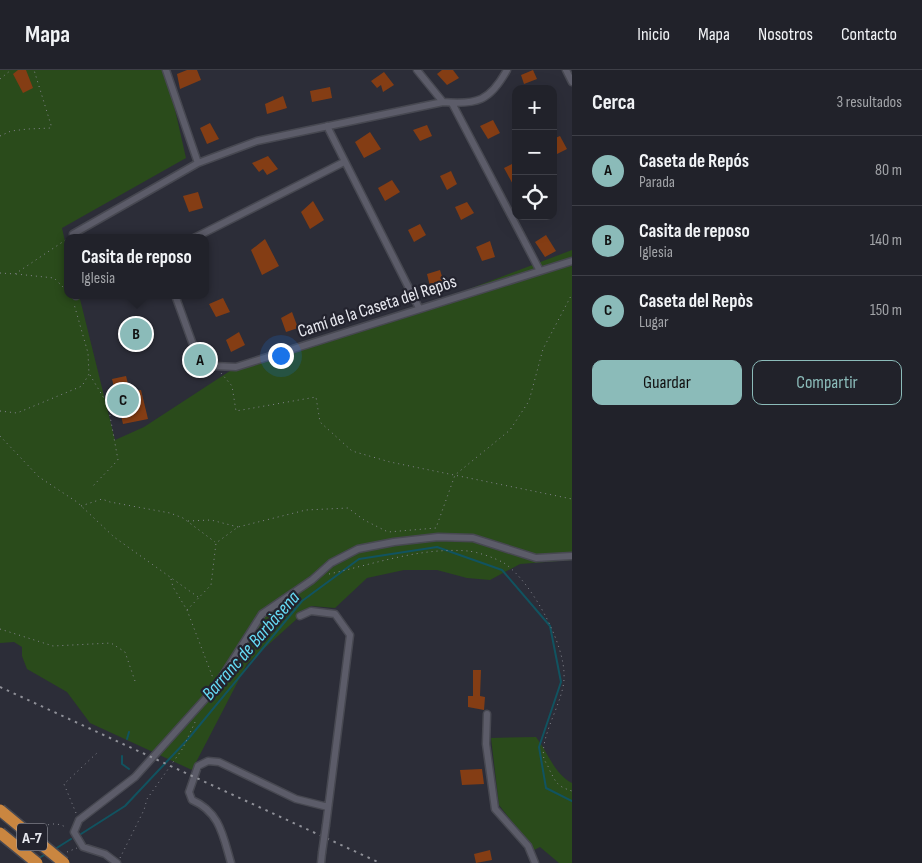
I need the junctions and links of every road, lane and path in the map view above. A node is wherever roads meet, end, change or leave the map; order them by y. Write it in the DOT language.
graph roads {
  1 [pos="11,70"];
  2 [pos="34,70"];
  3 [pos="166,70"];
  4 [pos="417,70"];
  5 [pos="507,70"];
  6 [pos="566,70"];
  7 [pos="0,79"];
  8 [pos="572,82"];
  9 [pos="443,102"];
  10 [pos="452,102"];
  11 [pos="327,126"];
  12 [pos="0,136"];
  13 [pos="344,162"];
  14 [pos="198,163"];
  15 [pos="75,234"];
  16 [pos="202,234"];
  17 [pos="64,241"];
  18 [pos="572,261"];
  19 [pos="540,271"];
  20 [pos="0,273"];
  21 [pos="15,274"];
  22 [pos="64,288"];
  23 [pos="572,294"];
  24 [pos="74,299"];
  25 [pos="176,299"];
  26 [pos="419,308"];
  27 [pos="214,366"];
  28 [pos="89,374"];
  29 [pos="0,412"];
  30 [pos="0,436"];
  31 [pos="455,476"];
  32 [pos="91,488"];
  33 [pos="572,499"];
  34 [pos="81,506"];
  35 [pos="187,522"];
  36 [pos="238,527"];
  37 [pos="216,543"];
  38 [pos="572,556"];
  39 [pos="316,577"];
  40 [pos="170,578"];
  41 [pos="199,597"];
  42 [pos="187,610"];
  43 [pos="300,616"];
  44 [pos="0,629"];
  45 [pos="136,684"];
  46 [pos="216,686"];
  47 [pos="199,706"];
  48 [pos="487,714"];
  49 [pos="98,752"];
  50 [pos="572,791"];
  51 [pos="328,807"];
  52 [pos="0,810"];
  53 [pos="79,820"];
  54 [pos="0,832"];
  55 [pos="37,863"];
  56 [pos="64,863"];
  57 [pos="117,863"];
  58 [pos="230,863"];
  59 [pos="321,863"];
  60 [pos="535,863"];
  1 -- 7 [label="path"];
  2 -- 12 [label="path"];
  3 -- 14 [label="street"];
  4 -- 9 [label="street"];
  5 -- 10 [label="street"];
  6 -- 8 [label="street"];
  9 -- 10 [label="street"];
  9 -- 11 [label="street"];
  10 -- 19 [label="street"];
  11 -- 13 [label="street"];
  11 -- 14 [label="street"];
  13 -- 16 [label="street"];
  13 -- 26 [label="street"];
  14 -- 15 [label="street"];
  17 -- 21 [label="path"];
  18 -- 19 [label="street, Camí de la Caseta del Repòs"];
  19 -- 26 [label="street, Camí de la Caseta del Repòs"];
  20 -- 21 [label="path"];
  21 -- 22 [label="path"];
  23 -- 31 [label="path"];
  24 -- 28 [label="path"];
  25 -- 27 [label="street"];
  26 -- 27 [label="street, Camí de la Caseta del Repòs"];
  27 -- 31 [label="path"];
  28 -- 29 [label="path"];
  28 -- 32 [label="path"];
  30 -- 34 [label="path"];
  31 -- 33 [label="path"];
  31 -- 36 [label="path"];
  34 -- 35 [label="path"];
  34 -- 40 [label="path"];
  35 -- 36 [label="path"];
  35 -- 37 [label="path"];
  36 -- 37 [label="path"];
  37 -- 41 [label="path"];
  38 -- 39 [label="street"];
  39 -- 46 [label="street"];
  39 -- 50 [label="path"];
  40 -- 41 [label="path"];
  40 -- 42 [label="path"];
  41 -- 42 [label="path"];
  42 -- 46 [label="path"];
  43 -- 51 [label="street"];
  44 -- 45 [label="path"];
  46 -- 47 [label="street"];
  47 -- 53 [label="street"];
  47 -- 57 [label="path"];
  48 -- 60 [label="street"];
  49 -- 53 [label="path"];
  51 -- 58 [label="street"];
  51 -- 59 [label="street, bridge"];
  52 -- 56 [label="highway, A-7, bridge"];
  53 -- 57 [label="street"];
  54 -- 55 [label="highway, A-7, bridge"];
}
